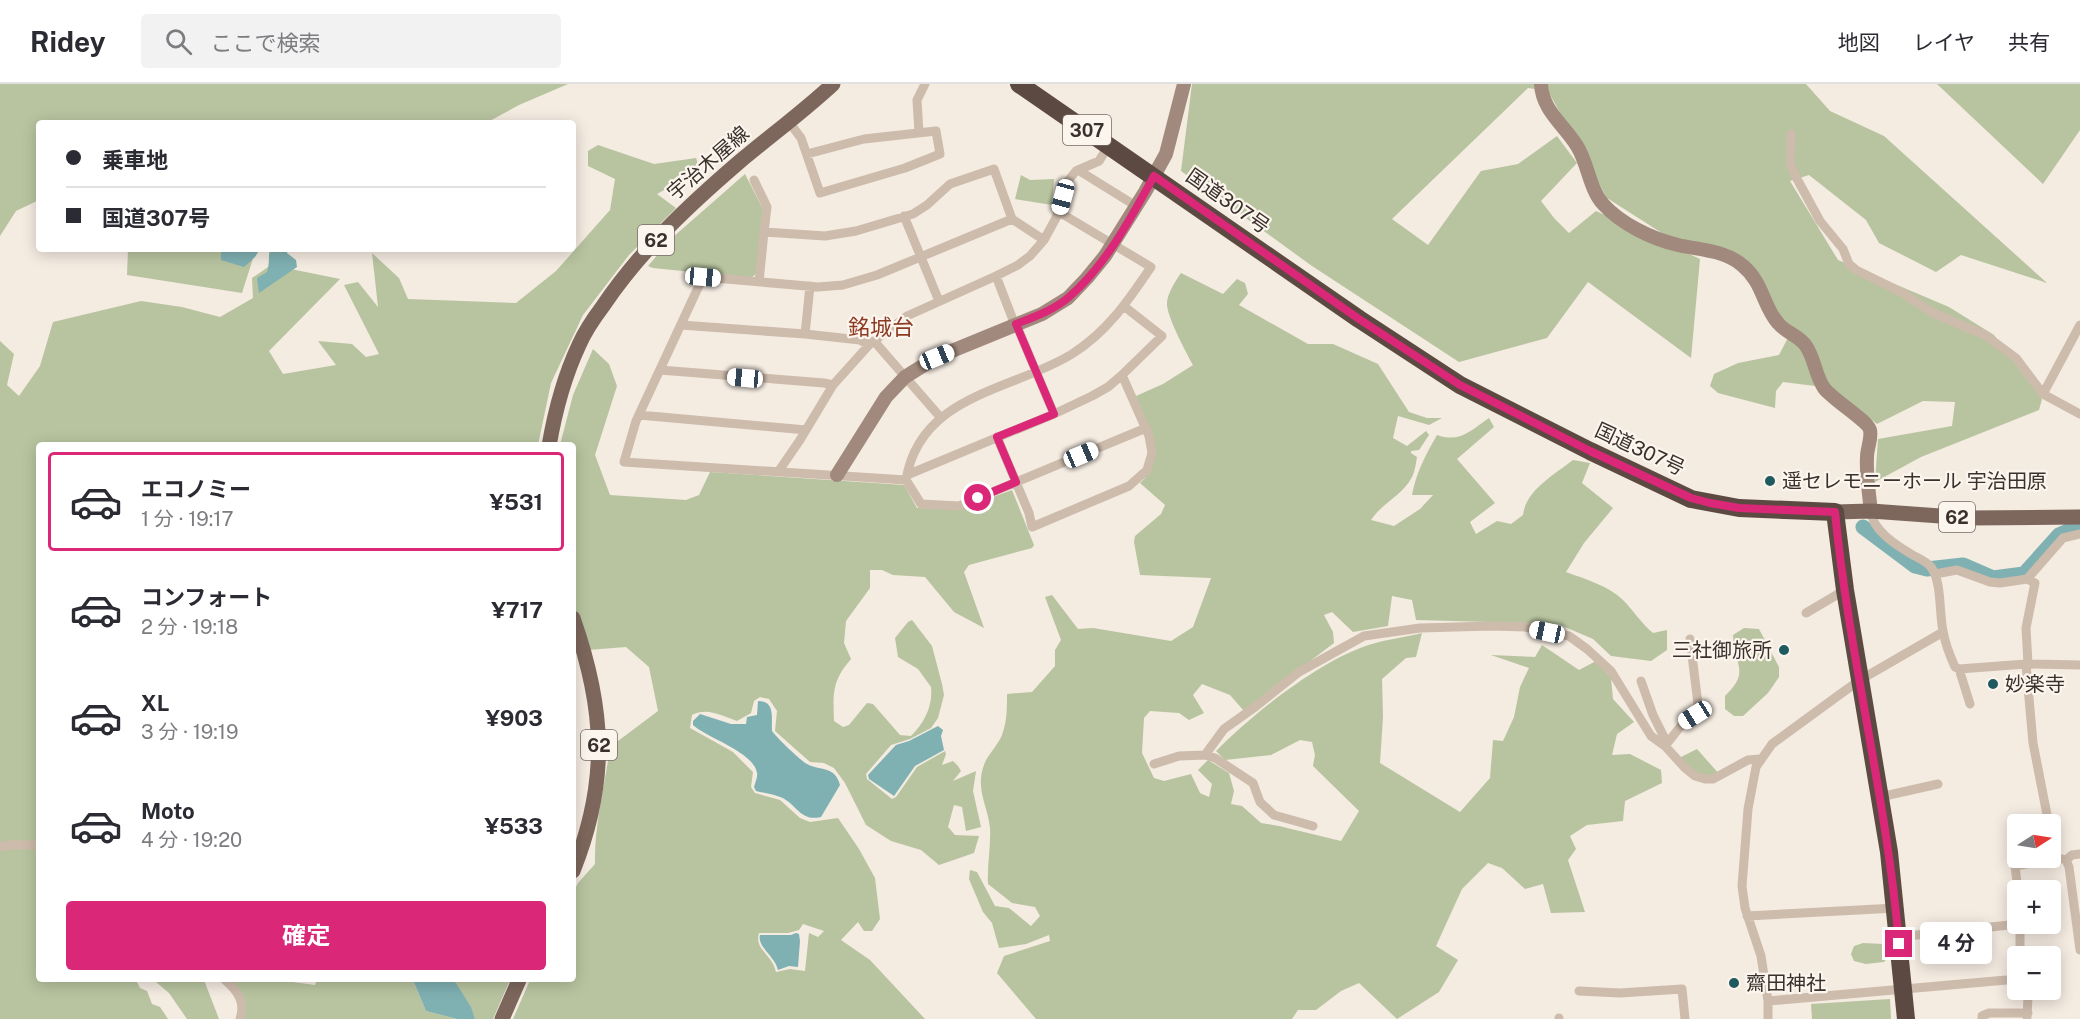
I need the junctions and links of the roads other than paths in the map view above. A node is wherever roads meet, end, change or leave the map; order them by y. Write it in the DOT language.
graph roads {
  1 [pos="833,84"];
  2 [pos="925,84"];
  3 [pos="1019,84"];
  4 [pos="1184,84"];
  5 [pos="1541,84"];
  6 [pos="789,122"];
  7 [pos="919,134"];
  8 [pos="1791,134"];
  9 [pos="1109,145"];
  10 [pos="807,154"];
  11 [pos="1078,170"];
  12 [pos="1154,176"];
  13 [pos="754,180"];
  14 [pos="1136,206"];
  15 [pos="1059,212"];
  16 [pos="904,216"];
  17 [pos="1012,219"];
  18 [pos="764,232"];
  19 [pos="1044,240"];
  20 [pos="1113,244"];
  21 [pos="921,257"];
  22 [pos="996,276"];
  23 [pos="759,282"];
  24 [pos="810,286"];
  25 [pos="939,301"];
  26 [pos="1125,307"];
  27 [pos="681,325"];
  28 [pos="1016,325"];
  29 [pos="2080,325"];
  30 [pos="805,334"];
  31 [pos="872,343"];
  32 [pos="660,370"];
  33 [pos="1036,372"];
  34 [pos="1122,375"];
  35 [pos="904,377"];
  36 [pos="833,385"];
  37 [pos="2043,394"];
  38 [pos="1054,414"];
  39 [pos="2080,414"];
  40 [pos="639,416"];
  41 [pos="940,418"];
  42 [pos="1146,428"];
  43 [pos="806,430"];
  44 [pos="997,437"];
  45 [pos="550,442"];
  46 [pos="778,472"];
  47 [pos="837,475"];
  48 [pos="906,477"];
  49 [pos="1016,482"];
  50 [pos="1871,511"];
  51 [pos="1835,512"];
  52 [pos="2080,517"];
  53 [pos="2080,534"];
  54 [pos="1933,570"];
  55 [pos="2027,579"];
  56 [pos="1845,590"];
  57 [pos="1806,613"];
  58 [pos="576,628"];
  59 [pos="1943,632"];
  60 [pos="1690,639"];
  61 [pos="2027,664"];
  62 [pos="2080,665"];
  63 [pos="1959,669"];
  64 [pos="1860,680"];
  65 [pos="1641,681"];
  66 [pos="1970,704"];
  67 [pos="1665,746"];
  68 [pos="1204,755"];
  69 [pos="1760,759"];
  70 [pos="1154,764"];
  71 [pos="1938,784"];
  72 [pos="1880,797"];
  73 [pos="2047,814"];
  74 [pos="1313,826"];
  75 [pos="36,845"];
  76 [pos="0,847"];
  77 [pos="2080,854"];
  78 [pos="2062,859"];
  79 [pos="576,862"];
  80 [pos="2017,880"];
  81 [pos="1896,908"];
  82 [pos="1748,916"];
  83 [pos="2007,925"];
  84 [pos="1898,937"];
  85 [pos="2080,950"];
  86 [pos="2007,981"];
  87 [pos="227,982"];
  88 [pos="518,982"];
  89 [pos="1903,990"];
  90 [pos="1579,991"];
  91 [pos="2028,1000"];
  92 [pos="1768,1001"];
  93 [pos="2028,1016"];
  94 [pos="240,1019"];
  95 [pos="502,1019"];
  96 [pos="1685,1019"];
  97 [pos="1768,1019"];
  98 [pos="1906,1019"];
  99 [pos="1982,1019"];
  1 -- 6 [label="main road, 宇治木屋線 / 62"];
  2 -- 7 [label="street"];
  3 -- 9 [label="highway, 国道307号 / 307"];
  4 -- 12 [label="street"];
  5 -- 50 [label="street"];
  6 -- 10 [label="street"];
  6 -- 45 [label="main road, 宇治木屋線 / 62"];
  7 -- 10 [label="street"];
  7 -- 10 [label="street"];
  8 -- 37 [label="street"];
  9 -- 11 [label="street"];
  9 -- 12 [label="highway, 国道307号 / 307"];
  11 -- 14 [label="street"];
  11 -- 15 [label="street"];
  12 -- 14 [label="street"];
  12 -- 51 [label="highway, 国道307号 / 307"];
  13 -- 18 [label="street"];
  14 -- 20 [label="street"];
  15 -- 19 [label="street"];
  15 -- 20 [label="street"];
  16 -- 17 [label="street"];
  16 -- 18 [label="street"];
  16 -- 21 [label="street"];
  17 -- 19 [label="street"];
  17 -- 21 [label="street"];
  18 -- 23 [label="street"];
  19 -- 22 [label="street"];
  20 -- 26 [label="street"];
  20 -- 28 [label="street"];
  21 -- 24 [label="street"];
  21 -- 25 [label="street"];
  22 -- 25 [label="street"];
  22 -- 28 [label="street"];
  23 -- 24 [label="street"];
  23 -- 27 [label="street"];
  24 -- 30 [label="street"];
  25 -- 31 [label="street"];
  26 -- 33 [label="street"];
  26 -- 34 [label="street"];
  27 -- 30 [label="street"];
  27 -- 32 [label="street"];
  28 -- 33 [label="street"];
  28 -- 35 [label="street"];
  29 -- 37 [label="street"];
  30 -- 31 [label="street"];
  31 -- 35 [label="street"];
  31 -- 36 [label="street"];
  32 -- 36 [label="street"];
  32 -- 40 [label="street"];
  33 -- 38 [label="street"];
  33 -- 41 [label="street"];
  34 -- 38 [label="street"];
  34 -- 42 [label="street"];
  35 -- 41 [label="street"];
  35 -- 47 [label="street"];
  36 -- 43 [label="street"];
  37 -- 39 [label="street"];
  38 -- 44 [label="street"];
  40 -- 43 [label="street"];
  40 -- 46 [label="street"];
  41 -- 48 [label="street"];
  42 -- 49 [label="street"];
  42 -- 49 [label="street"];
  43 -- 46 [label="street"];
  44 -- 48 [label="street"];
  44 -- 49 [label="street"];
  46 -- 47 [label="street"];
  47 -- 48 [label="street"];
  48 -- 49 [label="street"];
  50 -- 51 [label="main road, 62"];
  50 -- 52 [label="main road, 62"];
  50 -- 54 [label="street"];
  51 -- 56 [label="highway"];
  53 -- 55 [label="street"];
  54 -- 55 [label="street"];
  54 -- 59 [label="street"];
  55 -- 61 [label="street"];
  56 -- 57 [label="street"];
  56 -- 64 [label="highway"];
  58 -- 79 [label="main road, 62"];
  59 -- 63 [label="street"];
  59 -- 64 [label="street"];
  60 -- 67 [label="street"];
  61 -- 62 [label="street"];
  61 -- 63 [label="street"];
  61 -- 73 [label="street"];
  63 -- 66 [label="street"];
  64 -- 69 [label="street"];
  64 -- 72 [label="highway"];
  65 -- 67 [label="street"];
  67 -- 68 [label="street"];
  67 -- 69 [label="street"];
  68 -- 70 [label="street"];
  68 -- 74 [label="street"];
  69 -- 82 [label="street"];
  71 -- 72 [label="street"];
  72 -- 81 [label="highway"];
  75 -- 76 [label="street"];
  77 -- 78 [label="street"];
  78 -- 80 [label="street"];
  78 -- 85 [label="street"];
  81 -- 82 [label="street"];
  81 -- 84 [label="highway"];
  82 -- 92 [label="street"];
  83 -- 84 [label="street"];
  84 -- 89 [label="highway"];
  86 -- 89 [label="street"];
  87 -- 94 [label="street"];
  88 -- 95 [label="main road"];
  89 -- 92 [label="street"];
  89 -- 98 [label="highway"];
  90 -- 96 [label="street"];
  91 -- 93 [label="street"];
  92 -- 97 [label="street"];
  93 -- 99 [label="street"];
}
